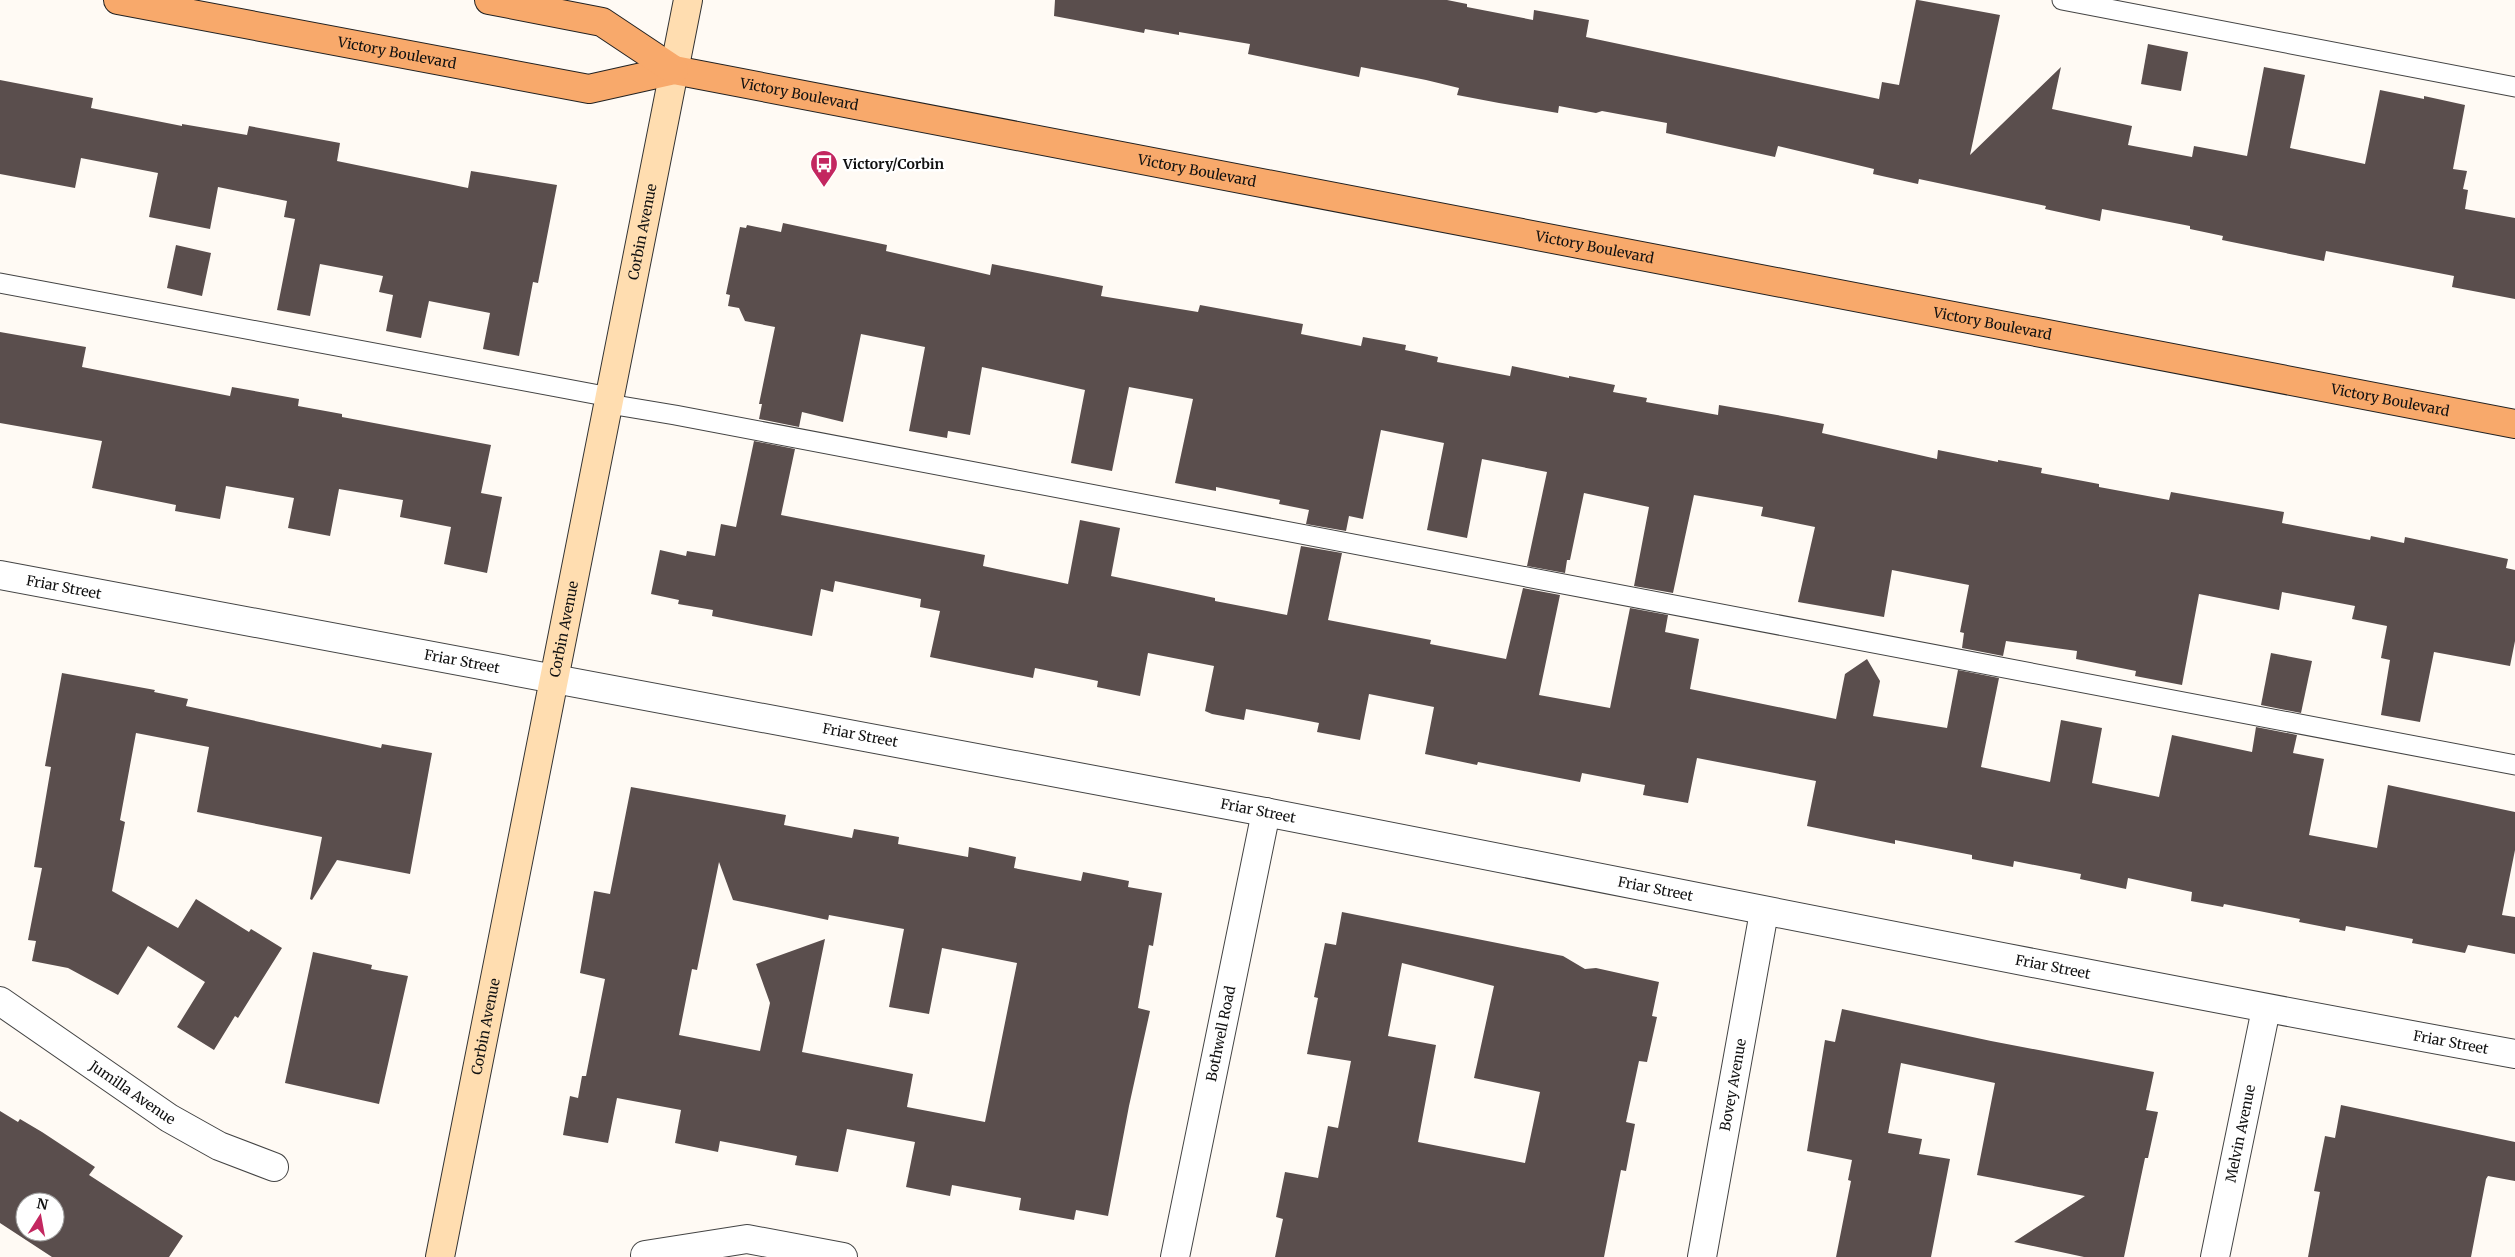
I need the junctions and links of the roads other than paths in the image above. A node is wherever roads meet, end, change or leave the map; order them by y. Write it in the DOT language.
graph roads {
  1 [pos="118,0"];
  2 [pos="489,0"];
  3 [pos="688,0"];
  4 [pos="2062,0"];
  5 [pos="674,70"];
  6 [pos="2515,87"];
  7 [pos="0,283"];
  8 [pos="610,401"];
  9 [pos="2515,424"];
  10 [pos="1,580"];
  11 [pos="554,679"];
  12 [pos="2515,765"];
  13 [pos="1266,812"];
  14 [pos="1764,912"];
  15 [pos="0,1001"];
  16 [pos="2266,1009"];
  17 [pos="2515,1054"];
  18 [pos="274,1167"];
  19 [pos="645,1254"];
  20 [pos="440,1257"];
  21 [pos="843,1257"];
  22 [pos="1175,1257"];
  23 [pos="1702,1257"];
  24 [pos="2216,1257"];
  1 -- 5 [label="main road, Victory Boulevard"];
  2 -- 5 [label="main road, Victory Boulevard"];
  3 -- 5 [label="main road, Corbin Avenue"];
  4 -- 6 [label="lane"];
  5 -- 8 [label="main road, Corbin Avenue"];
  5 -- 9 [label="main road, Victory Boulevard"];
  7 -- 8 [label="lane"];
  8 -- 11 [label="main road, Corbin Avenue"];
  8 -- 12 [label="lane"];
  10 -- 11 [label="street, Friar Street"];
  11 -- 13 [label="street, Friar Street"];
  11 -- 20 [label="main road, Corbin Avenue"];
  13 -- 14 [label="street, Friar Street"];
  13 -- 22 [label="street, Bothwell Road"];
  14 -- 16 [label="street, Friar Street"];
  14 -- 23 [label="street, Bovey Avenue"];
  15 -- 18 [label="street, Jumilla Avenue"];
  16 -- 17 [label="street, Friar Street"];
  16 -- 24 [label="street, Melvin Avenue"];
  19 -- 21 [label="street"];
}
